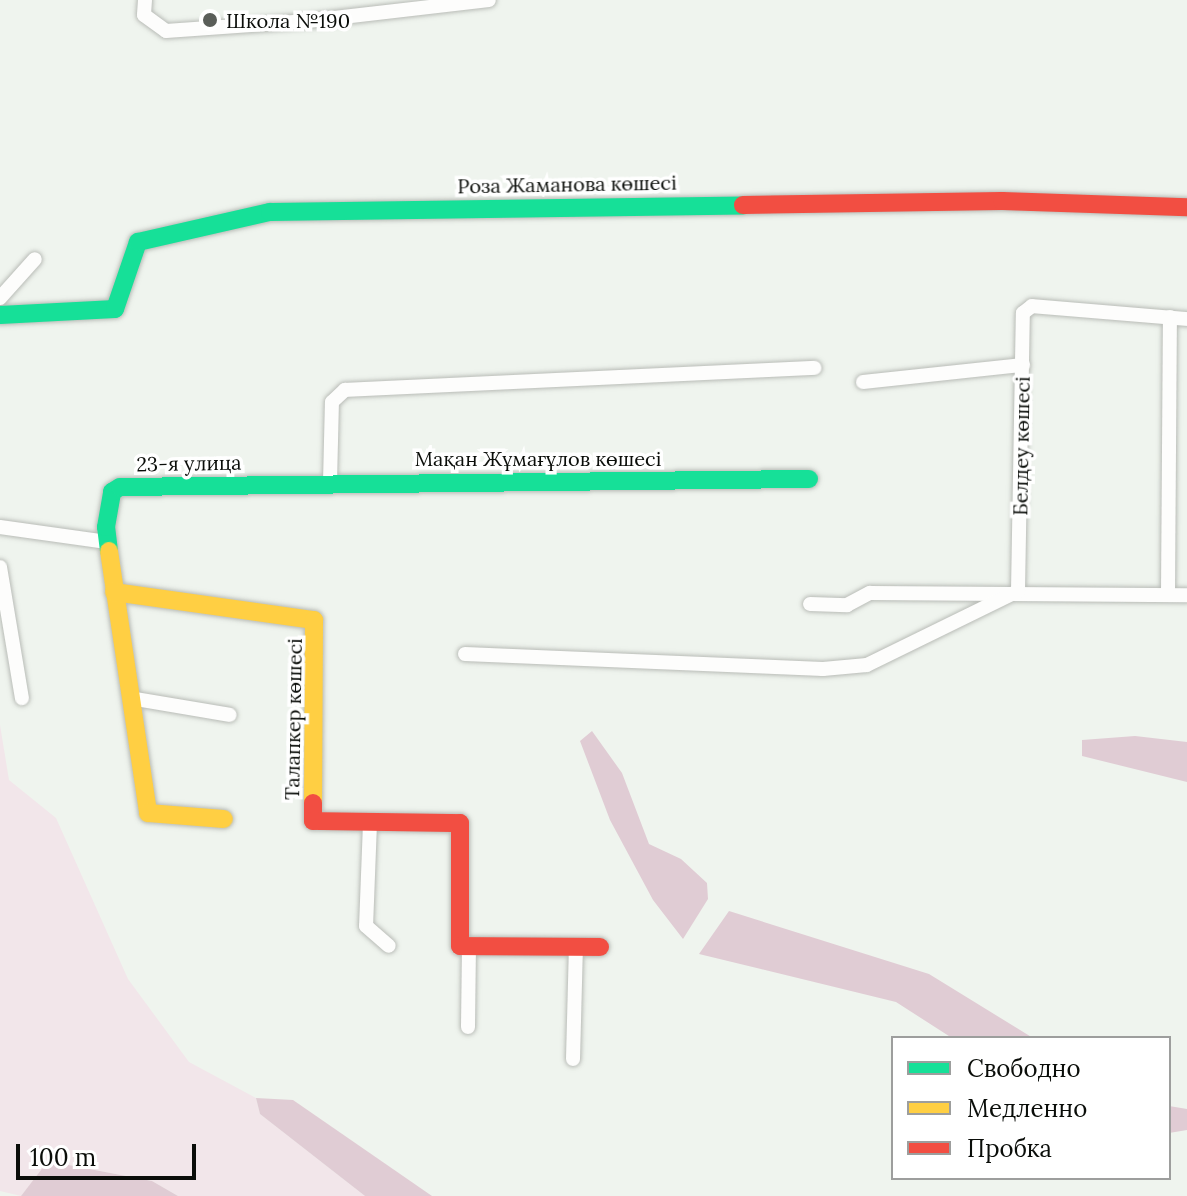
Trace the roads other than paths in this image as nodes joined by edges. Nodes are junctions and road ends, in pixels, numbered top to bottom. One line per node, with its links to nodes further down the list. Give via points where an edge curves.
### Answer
1 (145, 0): 2 (street, via 144,15 166,31)
2 (489, 0)
3 (1187, 207): 6 (street, Роза Жаманова көшесі, via 1002,201 270,212 138,242 115,309)
4 (35, 259): 5 (street)
5 (0, 298)
6 (0, 315)
7 (1170, 317): 8 (street); 9 (street, Белдеу көшесі, via 1032,306 1023,313); 20 (street)
8 (1187, 319)
9 (1023, 365): 11 (street); 18 (street, Белдеу көшесі)
10 (814, 368): 13 (street, via 345,390 332,402)
11 (863, 382)
12 (809, 479): 13 (street, Мақан Жұмағұлов көшесі)
13 (330, 482): 14 (street, Мақан Жұмағұлов көшесі)
14 (268, 483): 16 (street, 23-я улица, via 120,487 112,492)
15 (0, 527): 16 (street)
16 (107, 542): 19 (street)
17 (0, 567): 24 (street)
18 (1018, 591): 20 (street); 22 (street, via 870,593 847,605); 23 (street, via 867,665 823,669)
19 (114, 592): 25 (street); 28 (street, Талапкер көшесі, via 314,620 313,821)
20 (1168, 593): 21 (street)
21 (1187, 595)
22 (810, 604)
23 (465, 654)
24 (22, 698)
25 (130, 698): 26 (street); 27 (street, via 148,813)
26 (230, 715)
27 (224, 819)
28 (370, 823): 29 (street, via 366,926); 30 (street, Талапкер көшесі, via 460,823 458,938 460,946)
29 (389, 946)
30 (469, 946): 31 (street); 33 (street, Талапкер көшесі)
31 (576, 947): 32 (street); 34 (street)
32 (600, 947)
33 (468, 1027)
34 (573, 1059)

